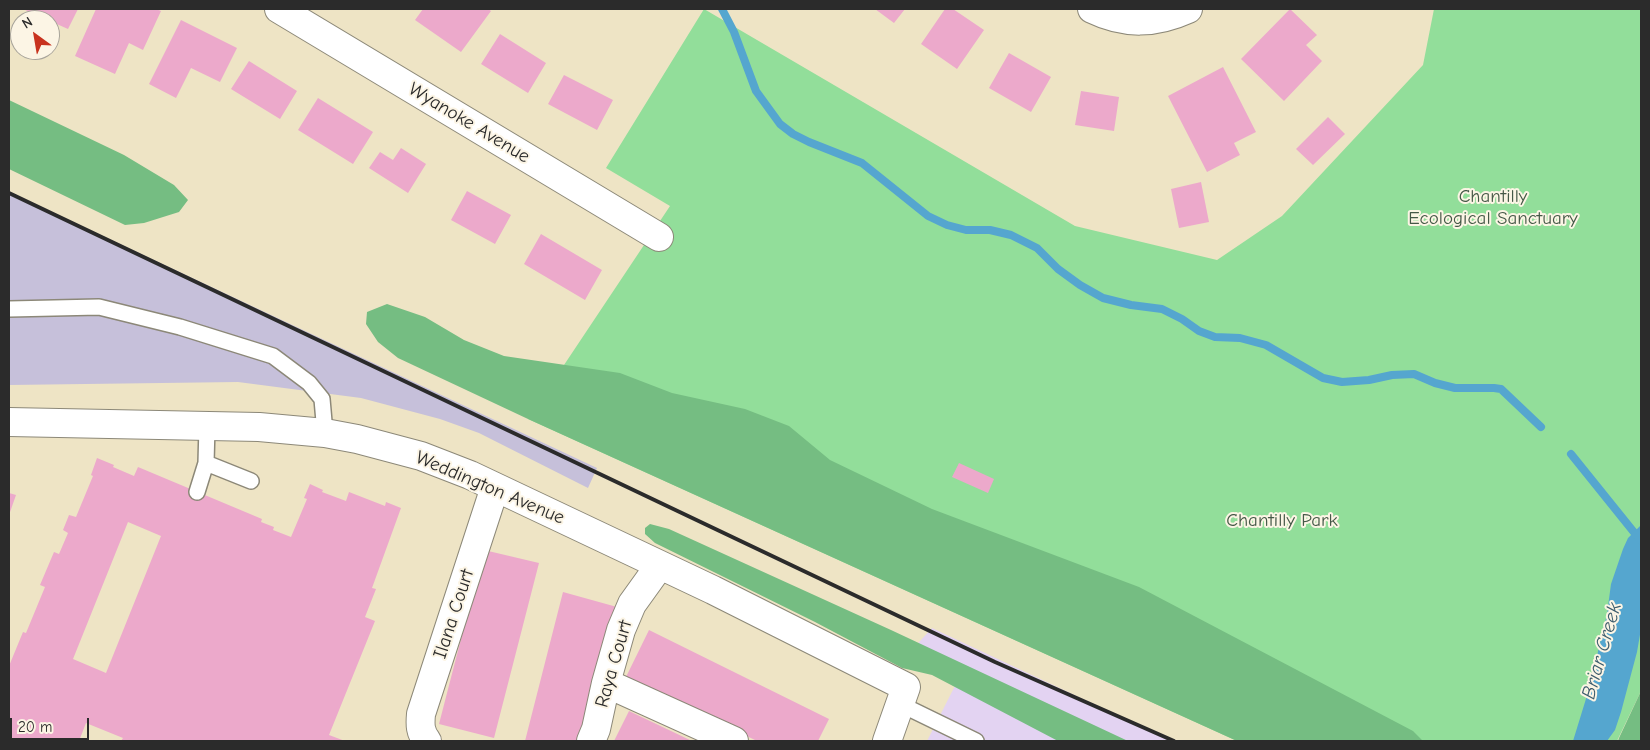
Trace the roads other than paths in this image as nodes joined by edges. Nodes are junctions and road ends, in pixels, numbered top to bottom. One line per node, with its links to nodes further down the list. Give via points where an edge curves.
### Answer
1 (279, 9): 4 (street, Wyanoke Avenue)
2 (1092, 9): 3 (street, via 1106,16 1134,21 1162,19)
3 (1188, 9)
4 (660, 237)
5 (9, 309): 8 (lane, via 99,307 180,327 273,356 310,384 322,400)
6 (9, 422): 7 (street, Weddington Avenue)
7 (207, 426): 8 (street, Weddington Avenue); 9 (lane)
8 (324, 433): 11 (street, Weddington Avenue, via 422,456)
9 (206, 463): 10 (lane); 12 (lane)
10 (251, 481)
11 (495, 487): 13 (street, Weddington Avenue); 16 (street, Ilana Court, via 421,714 422,735)
12 (197, 492)
13 (660, 565): 14 (street, Raya Court, via 632,604); 15 (street, Weddington Avenue, via 713,590)
14 (606, 683): 17 (street, Raya Court); 18 (street)
15 (903, 696): 19 (street); 20 (lane)
16 (427, 741)
17 (591, 741)
18 (734, 741)
19 (887, 741)
20 (976, 741)

